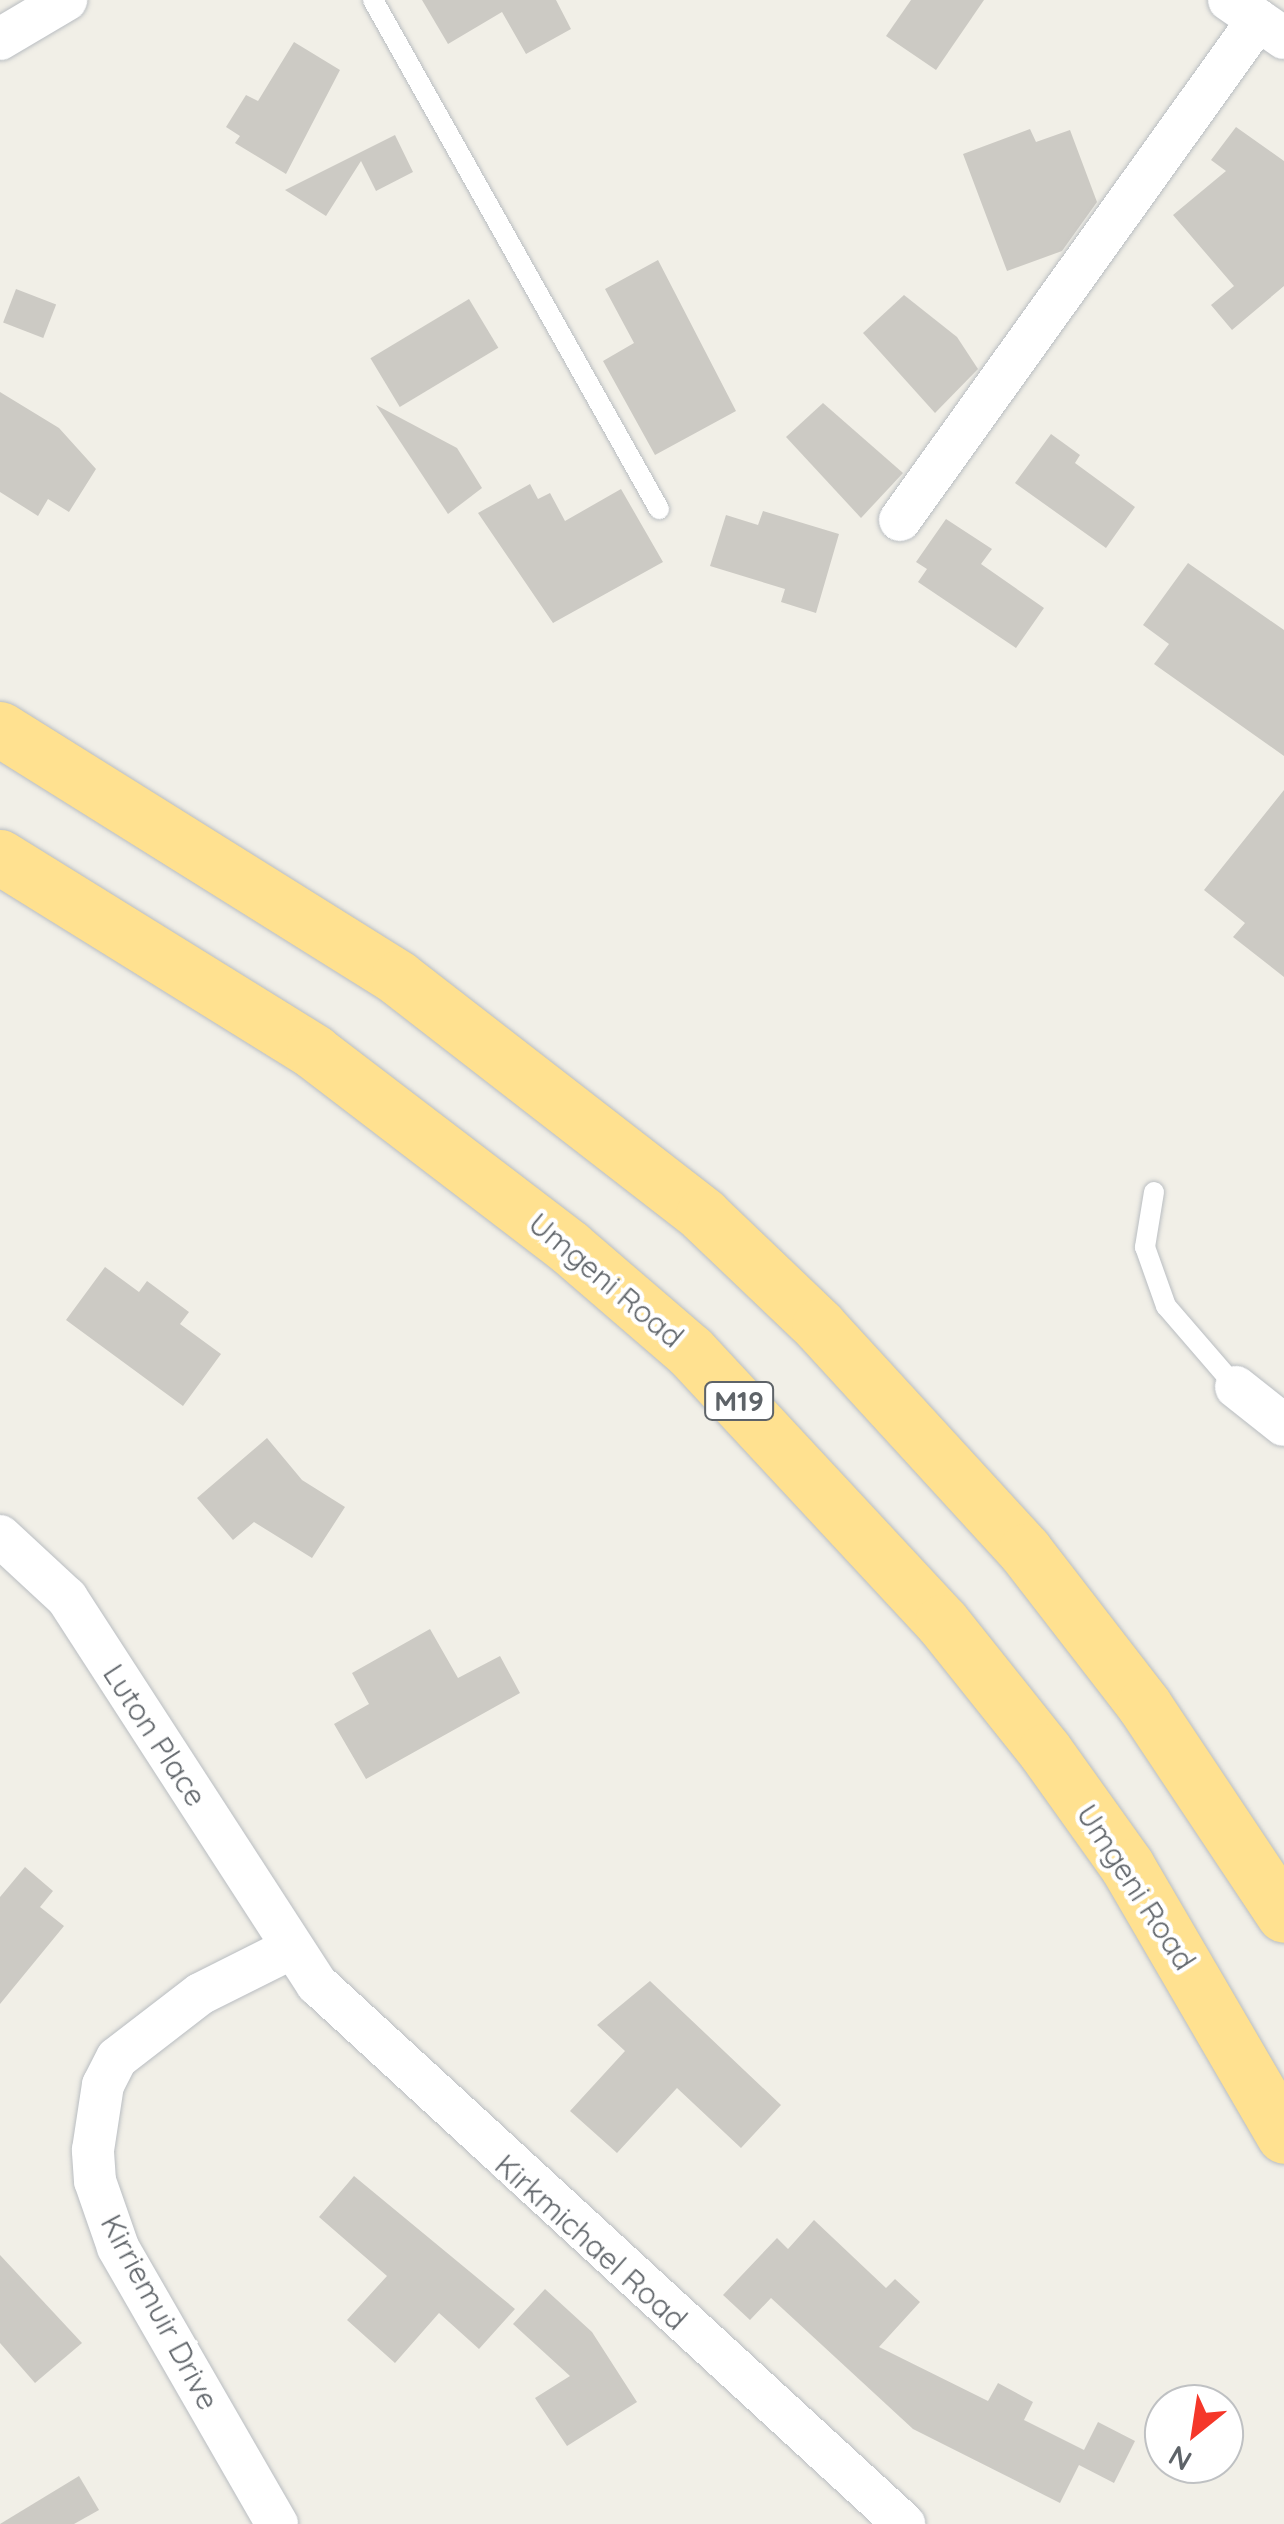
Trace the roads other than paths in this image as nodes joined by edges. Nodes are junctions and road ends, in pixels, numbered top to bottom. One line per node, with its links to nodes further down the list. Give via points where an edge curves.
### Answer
1 (66, 0): 4 (street)
2 (373, 0): 5 (lane)
3 (1257, 19): 6 (street)
4 (0, 39)
5 (659, 509)
6 (900, 520)
7 (0, 729): 13 (highway, via 398,978 703,1215 819,1326 1025,1552 1144,1705)
8 (0, 857): 15 (highway, Umgeni Road / M19, via 314,1052 569,1247 690,1351 942,1622 1045,1751 1128,1866)
9 (1154, 1192): 10 (lane, via 1145,1247 1166,1306)
10 (1236, 1387): 11 (street)
11 (1284, 1425)
12 (0, 1536): 14 (street, Luton Place, via 67,1598)
13 (1284, 1915)
14 (292, 1948): 16 (street, Kirriemuir Drive, via 200,1994 117,2058 103,2085 93,2150 95,2182 118,2247); 17 (street, Kirkmichael Road, via 364,2034)
15 (1284, 2136)
16 (277, 2524)
17 (904, 2524)

